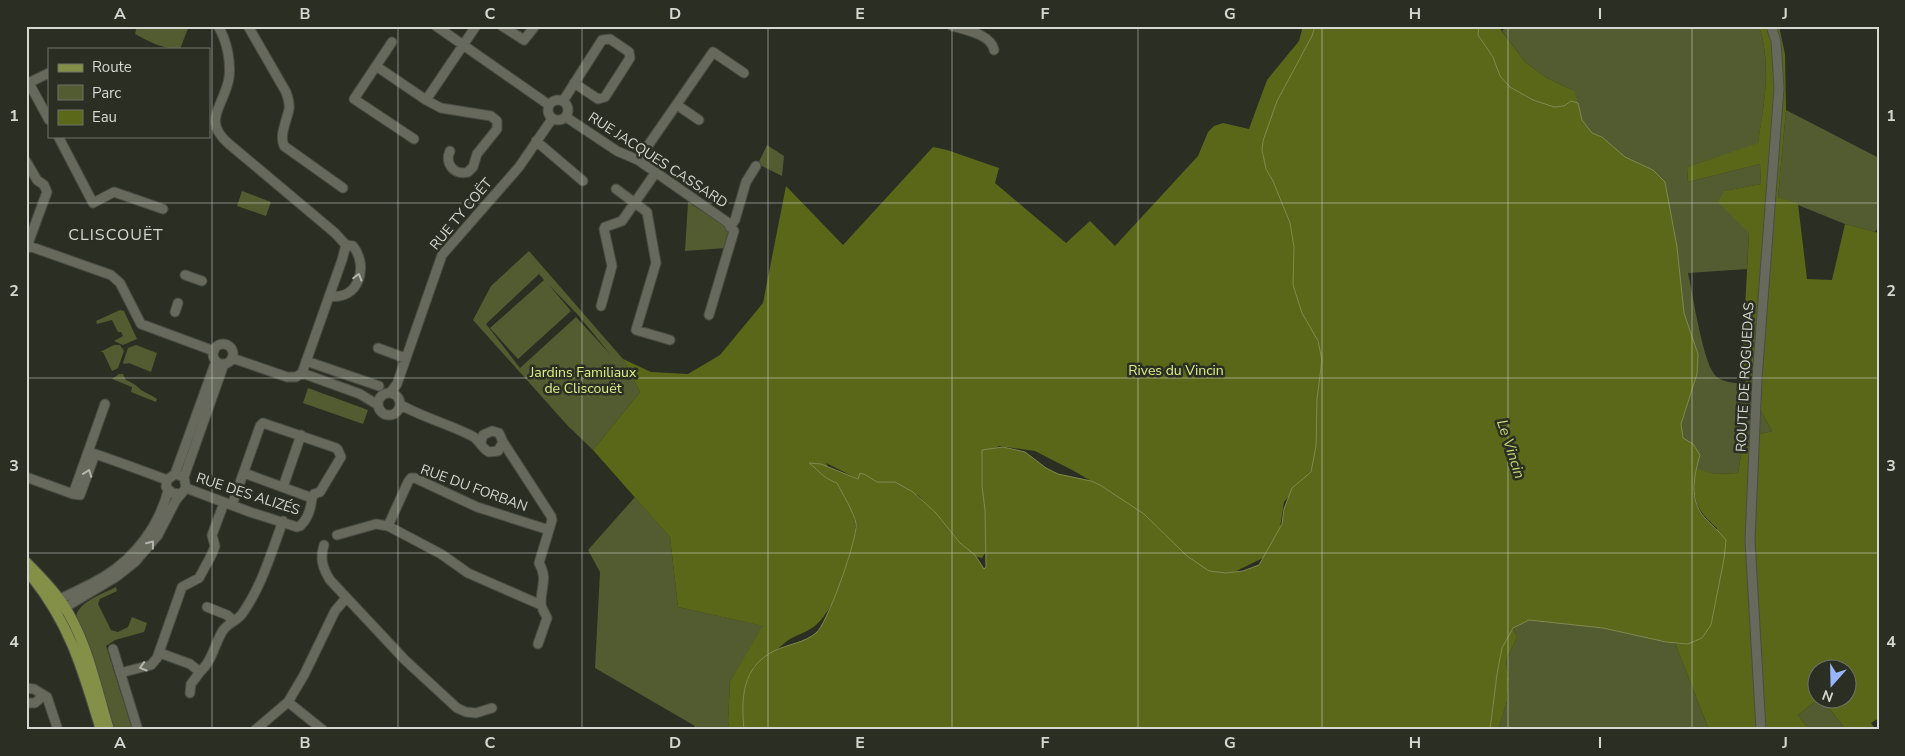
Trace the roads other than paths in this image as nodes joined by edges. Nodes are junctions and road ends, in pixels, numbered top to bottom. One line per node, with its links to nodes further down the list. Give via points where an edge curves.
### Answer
1 (218, 26): 21 (street, via 227,49 229,72)
2 (248, 26): 35 (street, via 289,101 282,139 284,146)
3 (436, 26): 10 (street)
4 (476, 26): 10 (street)
5 (502, 26): 6 (street, via 524,40)
6 (535, 26)
7 (952, 26): 11 (street, via 982,36)
8 (1771, 26): 107 (street, ROUTE DE ROGUEDAS, via 1776,40 1779,88 1757,379 1750,540)
9 (392, 42): 12 (street)
10 (464, 46): 17 (street); 19 (street)
11 (994, 50)
12 (376, 66): 17 (street); 27 (street, via 354,100)
13 (744, 73): 20 (street, via 713,52)
14 (48, 74): 16 (street)
15 (574, 83): 15 (street, via 602,40 610,39 629,52 630,58 604,98 598,99); 18 (street)
16 (28, 84): 23 (street)
17 (426, 100): 29 (street, via 441,108 491,116 497,121 496,129 468,172 458,172 450,167 447,160)
18 (563, 101): 19 (street, via 554,100); 22 (street, via 568,108)
19 (549, 105): 24 (street)
20 (677, 105): 25 (street); 30 (street)
21 (212, 115): 40 (street, via 223,139 326,224)
22 (566, 116): 24 (street, via 560,120); 30 (street, RUE JACQUES CASSARD, via 617,151)
23 (48, 118)
24 (552, 119): 28 (street, RUE TY COËT)
25 (699, 120)
26 (59, 138): 38 (street, via 93,202 114,192)
27 (414, 138)
28 (536, 141): 34 (street); 51 (street, RUE TY COËT, via 519,167 442,255)
29 (450, 151)
30 (638, 160): 33 (street, RUE JACQUES CASSARD)
31 (26, 161): 41 (street, via 47,192)
32 (756, 166): 39 (street, via 746,182 735,220)
33 (656, 172): 37 (street); 39 (street, RUE JACQUES CASSARD)
34 (583, 181)
35 (343, 188)
36 (616, 189): 37 (street)
37 (635, 202): 45 (street, via 622,220 604,228 612,266); 47 (street, via 647,212 656,263 636,330)
38 (163, 209)
39 (730, 226): 46 (street, RUE JACQUES CASSARD, via 733,233)
40 (346, 245): 44 (street); 44 (street, one-way to 40, via 348,294 360,274 358,254 353,246)
41 (27, 246): 49 (street, via 110,275 120,283 141,324)
42 (185, 274): 43 (street)
43 (202, 281)
44 (329, 296): 52 (street)
45 (601, 306)
46 (709, 315)
47 (670, 340)
48 (378, 348): 51 (street)
49 (214, 351): 50 (street, via 220,344 227,345 233,352); 53 (street, via 213,356)
50 (232, 358): 53 (street, via 229,362); 54 (street, via 286,377)
51 (405, 358): 56 (street, RUE TY COËT, via 397,384)
52 (306, 361): 54 (street); 55 (street)
53 (220, 362): 69 (street)
54 (302, 373): 56 (street, via 360,394)
55 (379, 386)
56 (383, 398): 58 (street, via 399,398); 58 (street, via 380,411 392,416)
57 (105, 404): 65 (street)
58 (399, 409): 59 (street)
59 (464, 432): 60 (street); 62 (street)
60 (486, 433): 62 (street); 63 (street, via 492,430 499,433)
61 (301, 435): 67 (street, via 263,423); 70 (street); 73 (street, via 336,448 341,456 325,485)
62 (481, 442): 64 (street, via 488,452)
63 (503, 442): 64 (street); 66 (street)
64 (498, 451): 66 (street)
65 (92, 453): 68 (street, via 80,495); 69 (street)
66 (514, 459): 77 (street, via 551,516)
67 (244, 473): 70 (street); 74 (street)
68 (26, 477)
69 (175, 477): 71 (street, via 166,484); 72 (street, via 186,480)
70 (283, 487): 73 (street)
71 (168, 491): 72 (street, via 176,494); 81 (street, via 152,529)
72 (183, 491): 74 (street, RUE DES ALIZÉS); 84 (street, one-way to 72, via 136,561 158,535)
73 (312, 498): 75 (street, RUE DES ALIZÉS, via 303,525 297,527)
74 (228, 504): 75 (street, RUE DES ALIZÉS); 92 (street, via 212,535 215,546 199,578 182,587)
75 (282, 521): 89 (street, via 262,578)
76 (388, 526): 77 (street, RUE DU FORBAN, via 408,482 414,478 477,507); 78 (street, via 376,524); 86 (street, via 441,554 468,573)
77 (549, 530): 86 (street, via 540,563 545,580)
78 (337, 535)
79 (324, 545): 85 (street, via 321,559 325,573)
80 (26, 562): 87 (main road)
81 (118, 566): 83 (street); 84 (street)
82 (26, 571): 87 (main road)
83 (106, 575): 84 (street); 87 (street)
84 (116, 577): 87 (street, via 80,598)
85 (346, 598): 98 (street, via 335,611); 100 (street, via 456,708 476,713)
86 (540, 605): 90 (street, via 547,618)
87 (58, 606): 102 (main road); 103 (main road, via 84,649)
88 (207, 607): 89 (street)
89 (234, 621): 93 (street, via 223,629 211,658)
90 (538, 644)
91 (113, 649): 94 (street)
92 (160, 653): 93 (street, via 190,664); 94 (street, one-way to 94, via 155,662)
93 (200, 672): 96 (street, via 191,684)
94 (120, 673): 104 (street)
95 (26, 688): 97 (street)
96 (190, 693)
97 (44, 695): 99 (street, via 35,703); 101 (street, via 49,700)
98 (288, 702): 105 (street); 106 (street)
99 (26, 703)
100 (492, 708)
101 (55, 730)
102 (101, 730)
103 (109, 730)
104 (138, 730)
105 (255, 730)
106 (323, 730)
107 (1761, 730)

